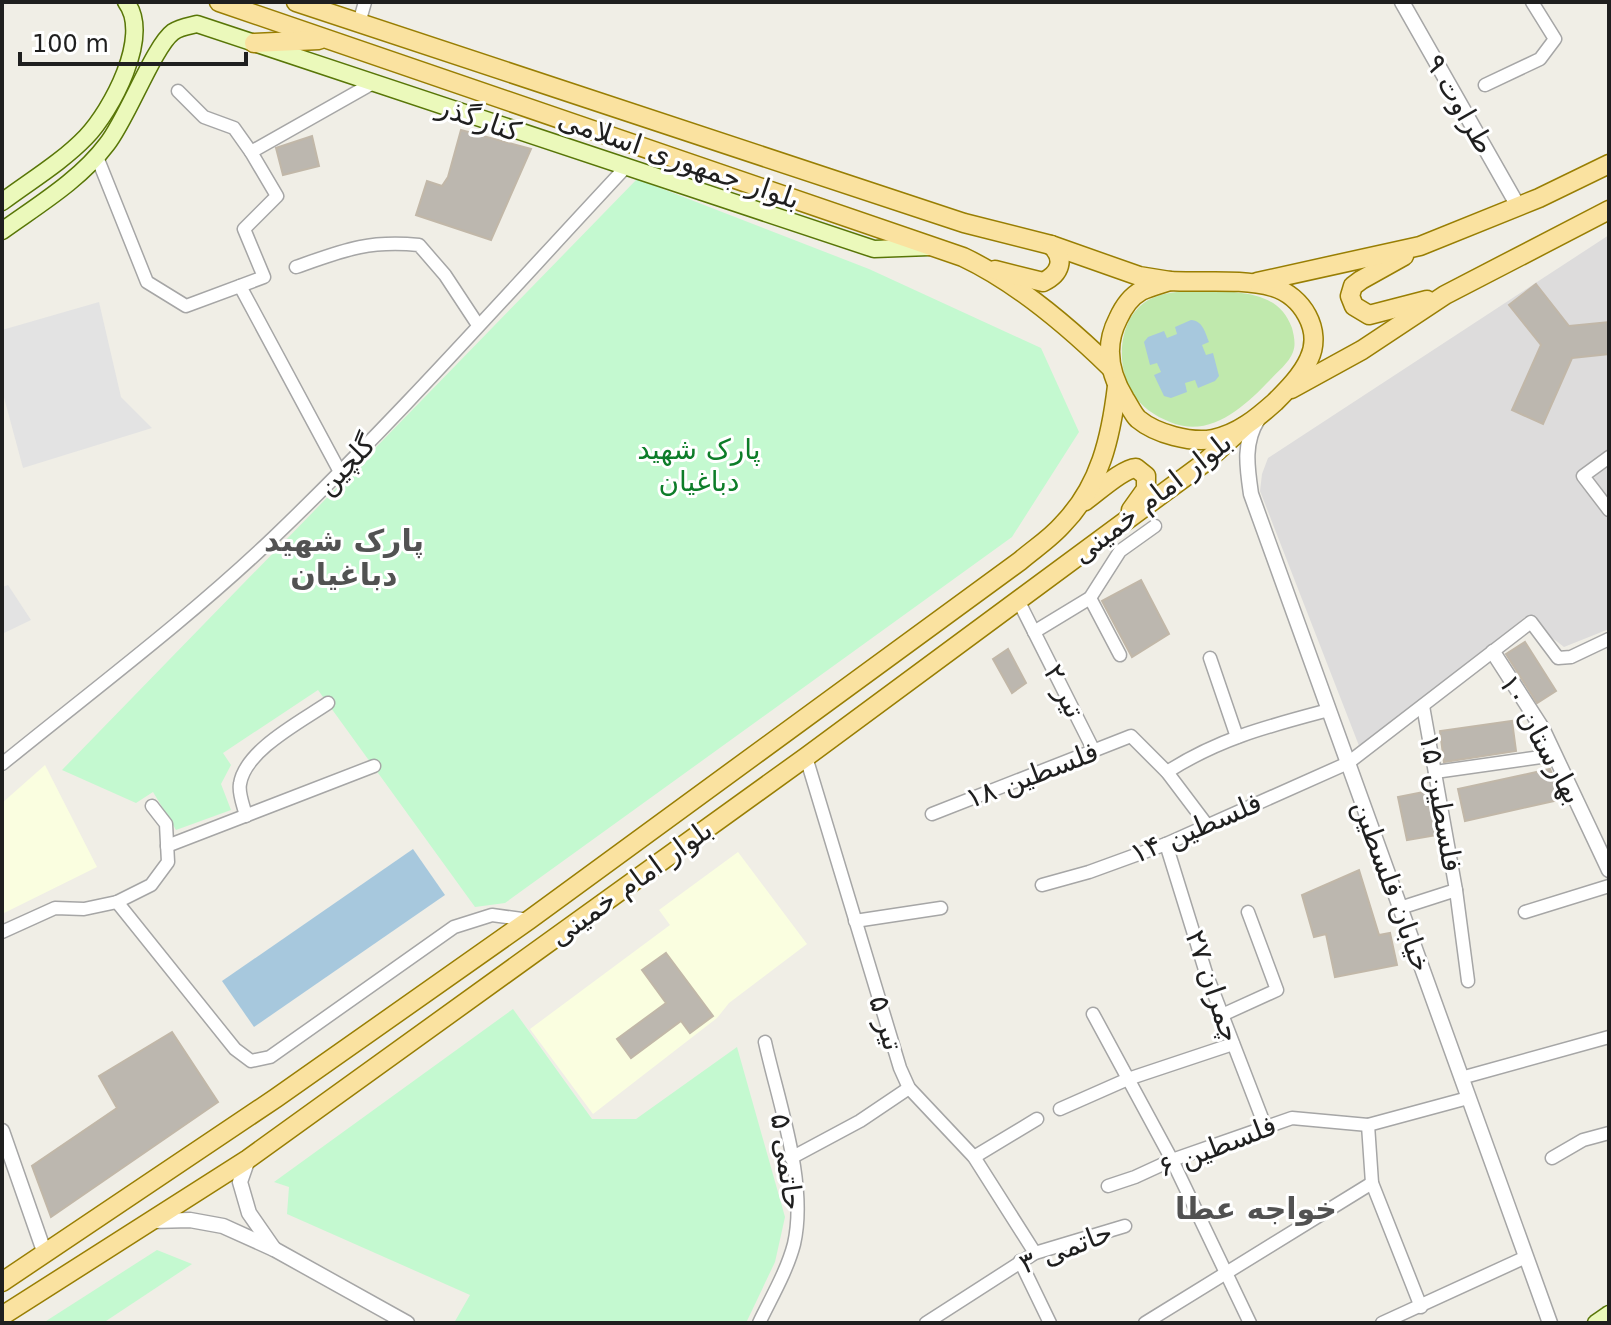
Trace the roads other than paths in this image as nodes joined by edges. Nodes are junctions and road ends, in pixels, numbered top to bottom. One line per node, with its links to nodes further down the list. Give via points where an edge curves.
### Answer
1 (126, 2): 17 (main road, via 135,43 109,105 85,138)
2 (219, 2): 8 (main road, بلوار جمهوری اسلامی)
3 (296, 2): 7 (main road, بلوار جمهوری اسلامی)
4 (365, 2): 7 (street)
5 (1402, 2): 18 (street, طراوت ۹)
6 (1532, 2): 11 (street, via 1555,39 1540,59)
7 (359, 23): 21 (main road, بلوار جمهوری اسلامی, via 964,223)
8 (331, 40): 9 (main road); 22 (main road, بلوار جمهوری اسلامی)
9 (254, 43): 10 (main road, کنارگذر); 14 (main road, کنارگذر, via 197,24 173,32)
10 (373, 83): 13 (street); 16 (main road, کنارگذر)
11 (1485, 85)
12 (178, 91): 13 (street, via 204,117 234,128)
13 (251, 152): 28 (street, via 277,196 244,229 264,277)
14 (97, 157): 20 (main road, کنارگذر); 28 (street, via 147,282 186,306)
15 (1609, 164): 18 (main road)
16 (625, 168): 22 (main road, کنارگذر, via 874,249); 30 (street, گلچین)
17 (2, 202)
18 (1518, 206): 23 (main road)
19 (1609, 210): 29 (main road)
20 (2, 231)
21 (1051, 245): 25 (main road, via 1060,267 1043,282); 26 (main road, بلوار جمهوری اسلامی, via 1139,276)
22 (935, 246): 25 (main road, بلوار جمهوری اسلامی)
23 (1420, 246): 27 (main road); 29 (main road, via 1353,286 1354,306 1369,315)
24 (296, 267): 30 (street, via 348,248 386,242 419,245)
25 (985, 267): 31 (main road, بلوار جمهوری اسلامی, via 1080,337)
26 (1170, 281): 27 (main road); 31 (main road, via 1140,291 1125,306 1110,342)
27 (1244, 284): 32 (main road, via 1284,292 1307,315 1311,356)
28 (240, 286): 36 (street)
29 (1445, 295): 32 (main road, via 1362,350)
30 (478, 325): 36 (street, گلچین)
31 (1114, 377): 34 (main road, via 1136,417 1180,437 1212,439); 37 (main road, بلوار امام خمینی, via 1106,450)
32 (1285, 392): 33 (main road)
33 (1264, 410): 34 (main road); 50 (street, خیابان فلسطین, via 1246,446 1251,494)
34 (1245, 426): 39 (main road, بلوار امام خمینی)
35 (1609, 457): 38 (street, via 1583,476)
36 (340, 472): 56 (street, گلچین, via 199,605)
37 (1080, 504): 39 (main road, via 1122,472 1136,468 1147,484); 75 (main road, بلوار امام خمینی, via 1020,561)
38 (1609, 510)
39 (1126, 520): 42 (main road, بلوار امام خمینی)
40 (1155, 526): 41 (street, via 1120,551)
41 (1090, 598): 43 (street); 46 (street)
42 (1018, 600): 43 (street, تیر ۲); 54 (main road, بلوار امام خمینی)
43 (1034, 632): 52 (street, تیر ۲)
44 (1609, 639): 45 (street, فلسطین ۱۴, via 1558,658 1531,622)
45 (1493, 652): 49 (street, فلسطین ۱۴); 53 (street, بهارستان ۱۰)
46 (1120, 655)
47 (1210, 658): 51 (street)
48 (328, 703): 62 (street, via 251,759 240,785)
49 (1423, 706): 55 (street, فلسطین ۱۴); 59 (street, فلسطین ۱۵)
50 (1329, 710): 51 (street); 55 (street, خیابان فلسطین)
51 (1237, 737): 58 (street)
52 (1094, 751): 58 (street, فلسطین ۱۸, via 1131,736); 61 (street, فلسطین ۱۸)
53 (1555, 755): 59 (street); 66 (street, بهارستان ۱۰)
54 (806, 757): 76 (street, تیر ۵); 97 (main road, بلوار امام خمینی)
55 (1348, 763): 63 (street, فلسطین ۱۴); 72 (street, خیابان فلسطین)
56 (2, 764)
57 (374, 766): 62 (street)
58 (1167, 772): 63 (street)
59 (1435, 772): 69 (street, فلسطین ۱۵)
60 (152, 806): 65 (street, via 166,824)
61 (932, 814)
62 (246, 816): 65 (street)
63 (1207, 825): 64 (street, فلسطین ۱۴)
64 (1166, 844): 67 (street, فلسطین ۱۴); 80 (street, چمران ۲۷)
65 (167, 846): 70 (street, via 168,862 151,885)
66 (1609, 870)
67 (1042, 885)
68 (1609, 886): 74 (street)
69 (1456, 890): 72 (street, فلسطین ۱۵); 78 (street)
70 (117, 902): 75 (street, via 235,1049 251,1061 270,1057 454,927 492,915); 77 (street, via 55,908)
71 (941, 908): 76 (street)
72 (1400, 908): 84 (street, خیابان فلسطین)
73 (1248, 912): 80 (street, via 1277,990)
74 (1525, 912)
75 (529, 920): 105 (main road, بلوار امام خمینی)
76 (855, 921): 86 (street, تیر ۵)
77 (2, 932)
78 (1468, 981)
79 (1093, 1014): 85 (street)
80 (1222, 1015): 83 (street, چمران ۲۷)
81 (1609, 1037): 84 (street)
82 (765, 1042): 95 (street, حاتمی ۵)
83 (1233, 1044): 85 (street); 91 (street, چمران ۲۷)
84 (1461, 1078): 87 (street, خیابان فلسطین)
85 (1128, 1079): 88 (street); 98 (street)
86 (909, 1088): 94 (street, تیر ۵); 95 (street)
87 (1468, 1098): 90 (street, فلسطین ۶); 106 (street, خیابان فلسطین)
88 (1060, 1109)
89 (1037, 1119): 94 (street)
90 (1368, 1125): 91 (street, فلسطین ۶, via 1292,1118); 99 (street)
91 (1265, 1126): 98 (street, فلسطین ۶)
92 (2, 1131): 105 (street)
93 (1609, 1133): 96 (street, via 1583,1140)
94 (974, 1157): 104 (street, تیر ۵)
95 (791, 1158): 115 (street, حاتمی ۵, via 798,1210 794,1244)
96 (1552, 1158)
97 (248, 1159): 101 (main road, بلوار امام خمینی); 103 (street, via 240,1182 249,1213)
98 (1172, 1160): 100 (street, فلسطین ۶); 108 (street)
99 (1372, 1183): 108 (street); 110 (street)
100 (1108, 1186)
101 (152, 1221): 103 (street, via 223,1226); 112 (main road, بلوار امام خمینی)
102 (1125, 1226): 104 (street, حاتمی ۳)
103 (274, 1249): 114 (street)
104 (1035, 1253): 107 (street, حاتمی ۳)
105 (45, 1254): 109 (main road, بلوار امام خمینی)
106 (1526, 1257): 110 (street); 120 (street, خیابان فلسطین)
107 (1020, 1261): 116 (street, حاتمی ۳); 117 (street)
108 (1225, 1275): 118 (street); 119 (street)
109 (2, 1282)
110 (1421, 1307): 113 (street)
111 (1609, 1314): 121 (main road)
112 (2, 1316)
113 (1390, 1321)
114 (407, 1323)
115 (759, 1323)
116 (926, 1323)
117 (1050, 1323)
118 (1145, 1323)
119 (1250, 1323)
120 (1550, 1323)
121 (1596, 1323)

